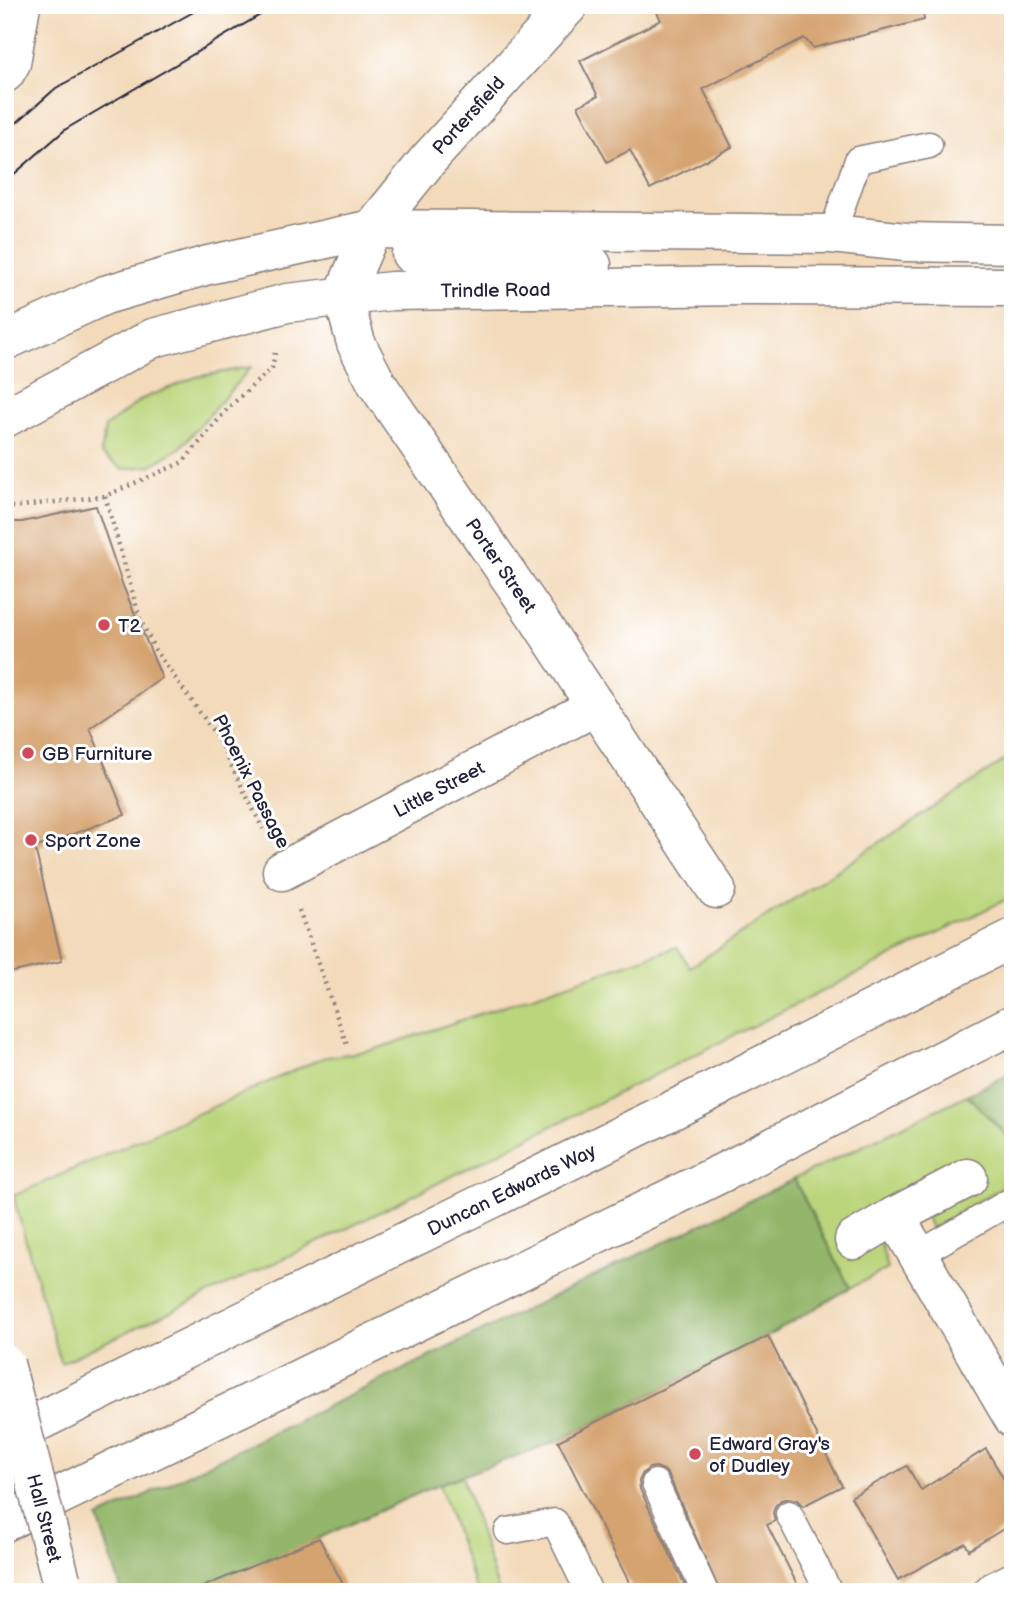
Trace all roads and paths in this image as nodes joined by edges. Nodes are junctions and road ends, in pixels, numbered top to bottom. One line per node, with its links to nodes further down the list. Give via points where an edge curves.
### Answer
1 (21, 5): 3 (main road, via 12,63)
2 (569, 5): 5 (main road, Portersfield, via 428,160)
3 (5, 73)
4 (929, 145): 6 (lane, via 858,160)
5 (372, 229): 6 (main road); 8 (main road, via 401,254 609,266); 10 (main road); 12 (main road, via 208,265 105,295)
6 (832, 234): 7 (main road, via 906,242)
7 (1013, 244)
8 (743, 286): 9 (main road, Trindle Road); 10 (main road, Trindle Road, via 392,291)
9 (1013, 288)
10 (343, 296): 11 (main road, Trindle Road); 16 (main road, Porter Street, via 356,343 377,384)
11 (287, 303): 13 (main road, Trindle Road, via 153,338); 14 (path, via 272,368 229,407 183,462)
12 (5, 341)
13 (5, 418)
14 (105, 496): 15 (path); 17 (path, Phoenix Passage, via 140,620 155,650 216,735)
15 (5, 508)
16 (596, 706): 17 (main road, Little Street); 18 (main road, Porter Street)
17 (282, 871): 21 (path, Phoenix Passage)
18 (716, 888)
19 (1013, 938): 29 (main road, Duncan Edwards Way)
20 (1013, 1024): 32 (main road, via 734,1167)
21 (348, 1048)
22 (968, 1178): 24 (main road)
23 (1013, 1200): 26 (lane)
24 (895, 1216): 25 (main road); 26 (main road)
25 (854, 1240)
26 (919, 1254): 28 (main road)
27 (5, 1364): 35 (main road, Hall Street, bridge)
28 (1013, 1418)
29 (5, 1438)
30 (654, 1483): 37 (lane)
31 (789, 1514): 38 (lane)
32 (5, 1522)
33 (508, 1531): 36 (lane, via 555,1522)
34 (1013, 1582): 39 (main road)
35 (62, 1586)
36 (589, 1592)
37 (705, 1592)
38 (829, 1592)
39 (993, 1592)

